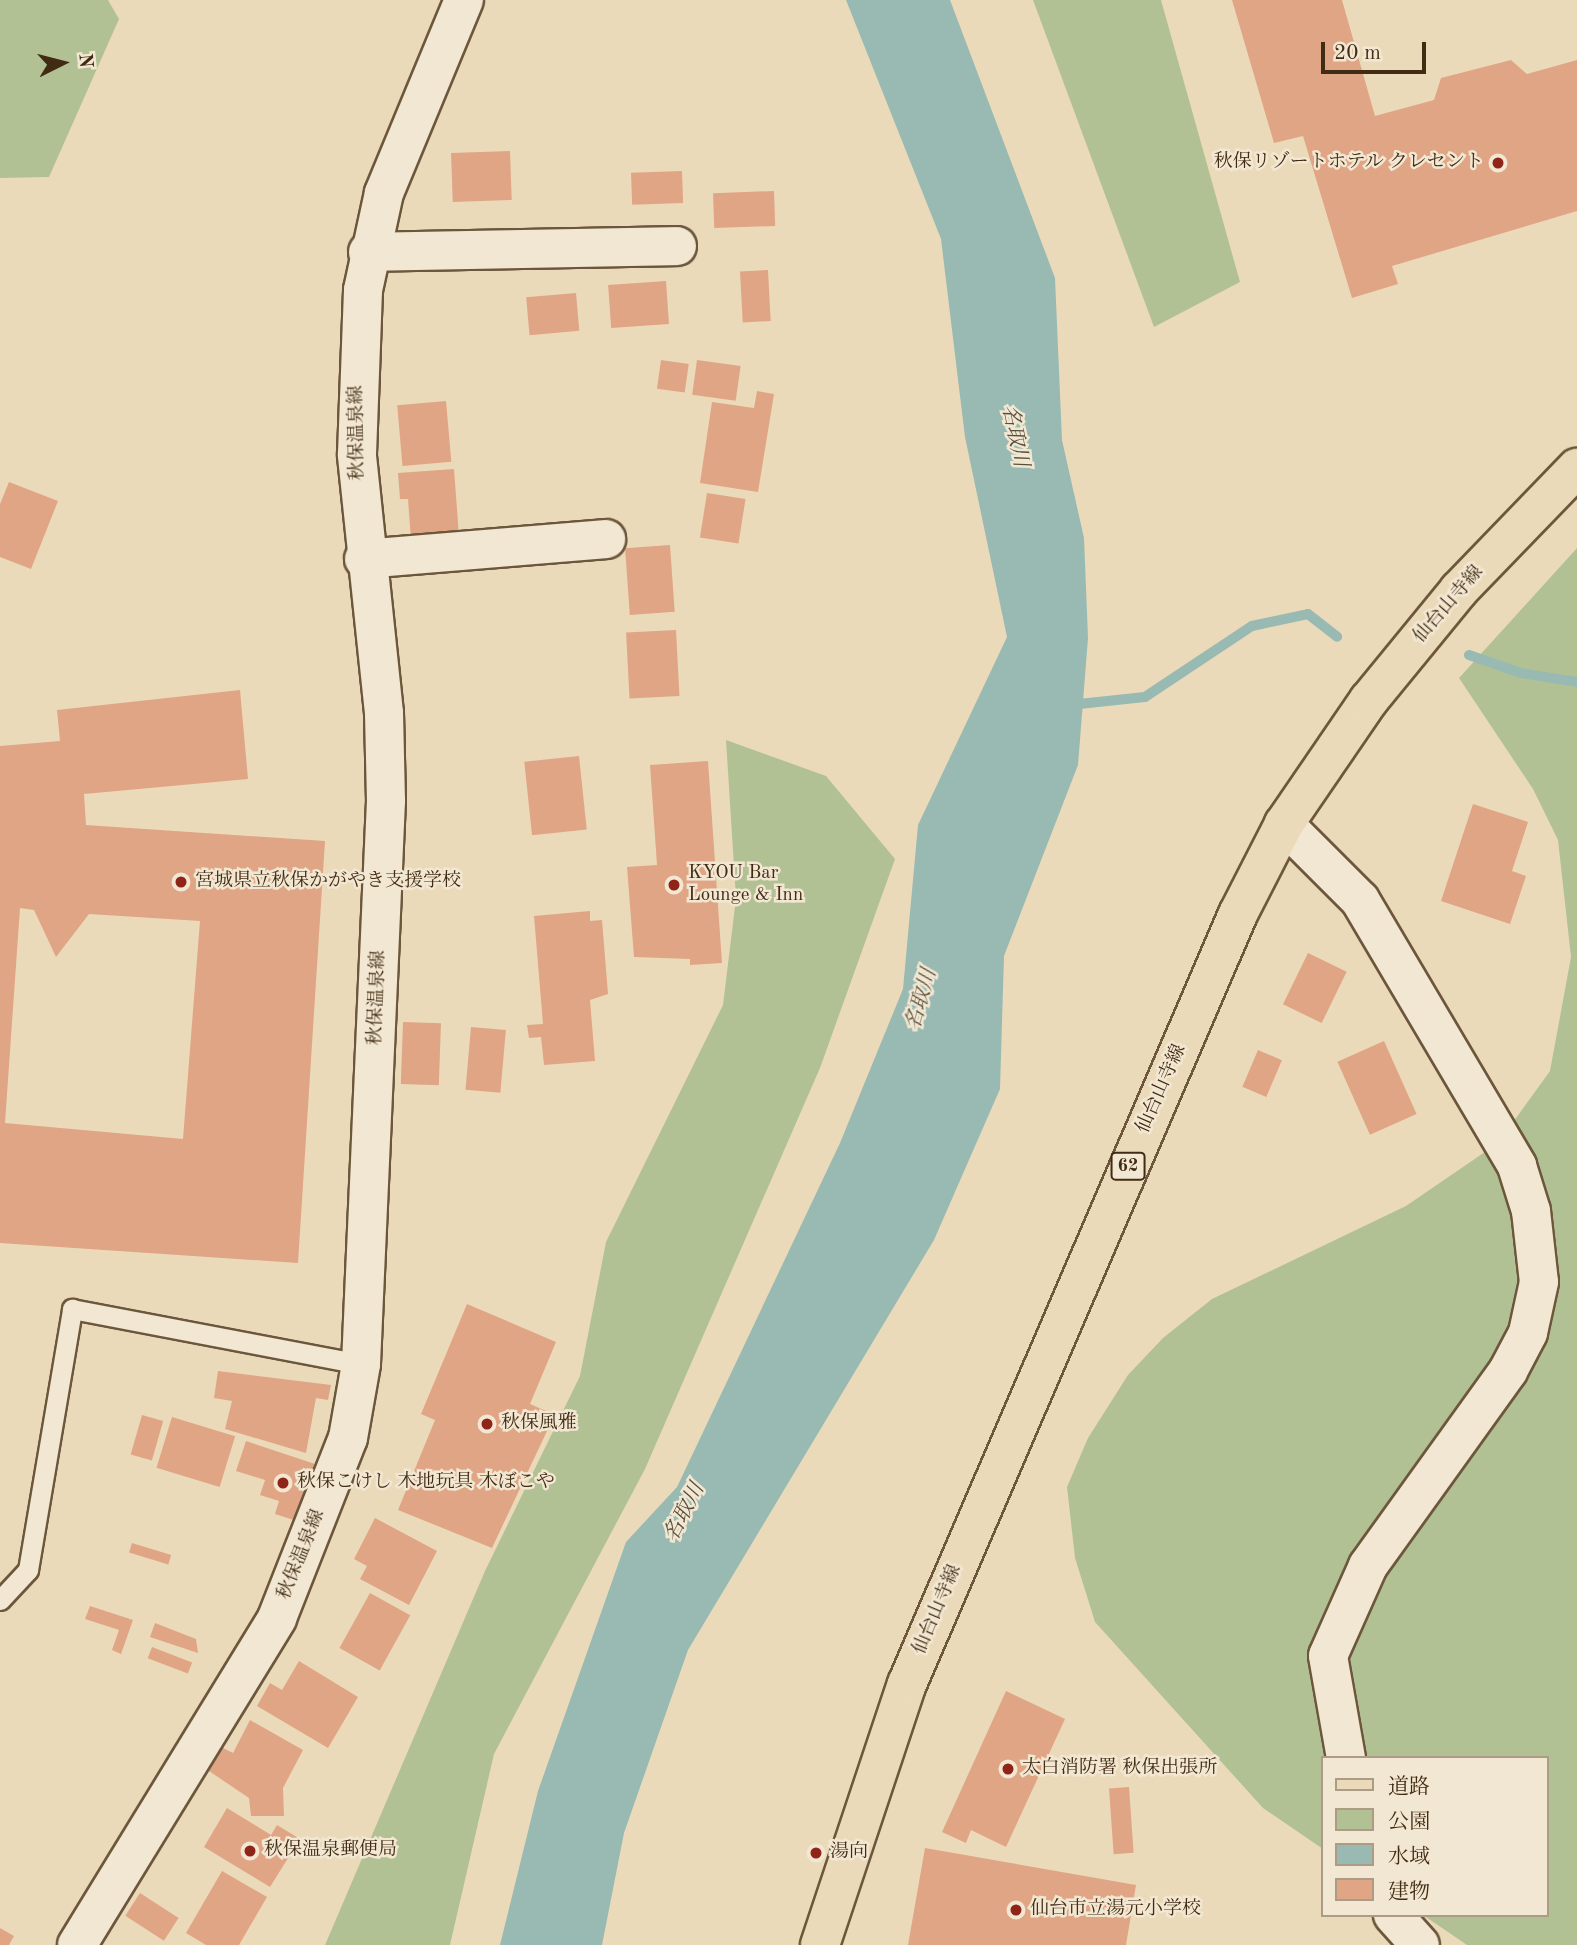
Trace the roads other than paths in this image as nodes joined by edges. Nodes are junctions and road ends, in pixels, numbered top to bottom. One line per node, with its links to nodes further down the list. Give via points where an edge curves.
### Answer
1 (464, 0): 3 (main road, 秋保温泉線, via 384,193)
2 (677, 246): 3 (main road)
3 (368, 252): 6 (main road, 秋保温泉線, via 357,370)
4 (1577, 468): 7 (main road, 仙台山寺線 / 62, via 1459,590 1370,700)
5 (607, 539): 6 (main road)
6 (364, 559): 8 (main road, 秋保温泉線, via 384,713 386,801)
7 (1284, 824): 10 (main road, via 1360,900 1517,1166 1531,1210 1539,1282 1528,1333 1508,1371 1368,1566 1328,1656); 13 (main road, 仙台山寺線 / 62, via 1233,926 907,1684)
8 (361, 1364): 9 (lane, via 72,1309 28,1570); 12 (main road, 秋保温泉線, via 348,1438 277,1618)
9 (0, 1600)
10 (1346, 1756)
11 (1394, 1917): 14 (main road)
12 (77, 1945)
13 (820, 1945)
14 (1420, 1945)

